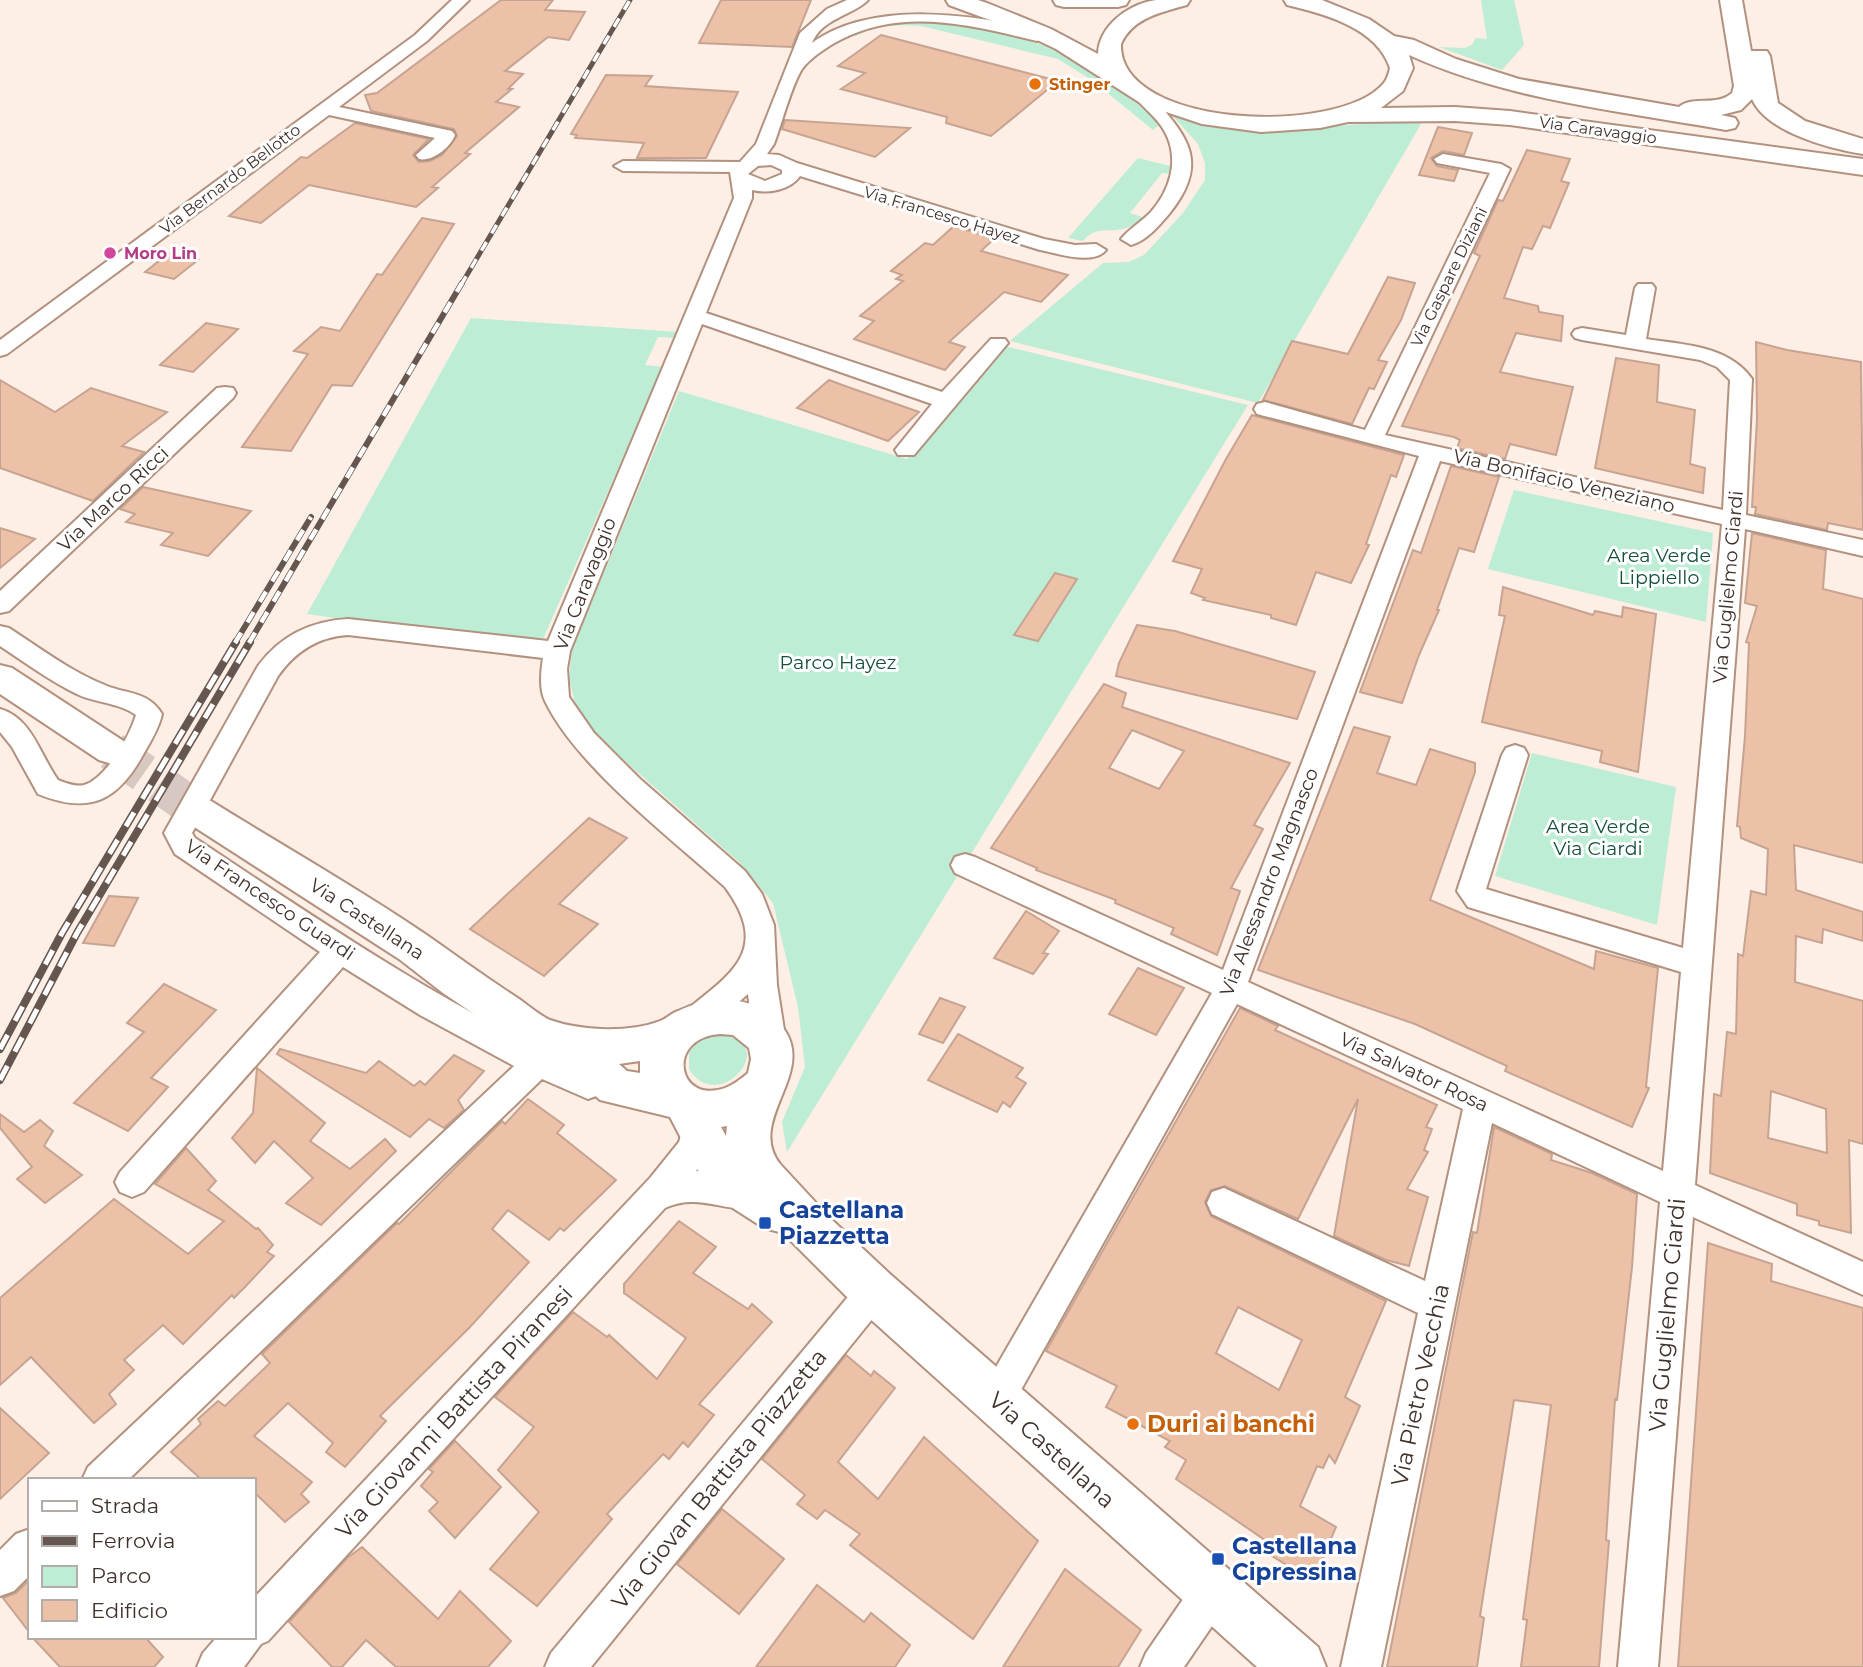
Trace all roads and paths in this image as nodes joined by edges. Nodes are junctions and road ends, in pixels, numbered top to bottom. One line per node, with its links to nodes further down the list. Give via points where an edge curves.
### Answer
1 (461, 0): 18 (street, Via Bernardo Bellotto, via 421,38)
2 (860, 0): 15 (street, Via Caravaggio, via 814,26 803,41)
3 (903, 0): 12 (street, via 906,8)
4 (957, 0): 14 (street, via 1021,23)
5 (1064, 0): 6 (street)
6 (1118, 0)
7 (1180, 0): 16 (street, via 1140,13 1115,32 1108,56)
8 (1295, 0): 13 (street, Via Caravaggio, via 1339,12)
9 (1731, 0): 17 (street, via 1746,86 1737,102 1692,109)
10 (1750, 0): 20 (street, via 1764,98 1770,110 1798,126)
11 (1377, 8): 13 (street)
12 (894, 15): 14 (street, Via Caravaggio, via 966,17); 15 (street, Via Caravaggio, via 829,34)
13 (1385, 38): 17 (street, Via Caravaggio, via 1492,79); 19 (street, via 1400,62 1397,81 1367,107)
14 (1066, 46): 16 (street)
15 (799, 63): 26 (street, Via Caravaggio)
16 (1132, 87): 19 (street, via 1184,112 1225,121 1291,124); 24 (street, Via Francesco Hayez, via 1174,133 1181,154 1180,180 1166,207 1114,244 1075,251 1040,244)
17 (1565, 94): 20 (street, Via Caravaggio)
18 (326, 108): 21 (street, via 446,135); 32 (street, Via Bernardo Bellotto)
19 (1332, 118): 25 (street, Via Caravaggio, via 1405,114 1500,117)
20 (1863, 147)
21 (425, 155)
22 (1443, 159): 36 (street, Via Gaspare Diziani, via 1501,169)
23 (623, 166): 26 (street)
24 (791, 167): 26 (street); 26 (street, via 787,180 764,186)
25 (1863, 167)
26 (753, 169): 28 (street, Via Caravaggio)
27 (1645, 288): 31 (street)
28 (694, 316): 34 (street); 43 (street, Via Caravaggio)
29 (1582, 334): 31 (street, Via Guglielmo Ciardi)
30 (998, 343): 34 (street)
31 (1636, 343): 39 (street, Via Guglielmo Ciardi, via 1705,355 1724,363 1741,379)
32 (0, 350)
33 (225, 393): 41 (street, Via Marco Ricci)
34 (946, 401): 37 (street)
35 (1265, 409): 36 (street, Via Bonifacio Veneziano)
36 (1372, 439): 38 (street, Via Bonifacio Veneziano)
37 (906, 450)
38 (1432, 451): 39 (street, Via Bonifacio Veneziano); 53 (street, Via Alessandro Magnasco)
39 (1734, 520): 40 (street, Via Bonifacio Veneziano); 52 (street, Via Guglielmo Ciardi)
40 (1863, 548)
41 (0, 605)
42 (0, 634): 45 (street, via 81,685 133,702 149,714 114,779 99,790 75,795 48,787 27,745)
43 (557, 651): 50 (street, Via Francesco Guardi, via 348,627 313,633 289,646 273,662 178,833 185,846); 51 (street, Via Caravaggio, via 554,684 562,710 609,765 743,888 757,913)
44 (0, 677): 46 (street)
45 (0, 718)
46 (112, 751)
47 (1515, 755): 52 (street, via 1471,891 1478,899)
48 (198, 811): 55 (street, Via Castellana, via 413,947)
49 (965, 865): 53 (street, Via Salvator Rosa)
50 (341, 949): 55 (street, Via Francesco Guardi, via 423,1001); 59 (street, Via Castellana)
51 (760, 955): 54 (street, via 740,983); 56 (street, Via Caravaggio)
52 (1696, 964): 60 (street, Via Guglielmo Ciardi)
53 (1231, 988): 57 (street, Via Salvator Rosa); 68 (street, Via Alessandro Magnasco)
54 (683, 1029): 55 (street, Via Castellana, via 649,1043); 56 (street, Via Castellana, via 721,1017 746,1021 764,1035); 58 (street, Via Castellana, via 666,1047 661,1066 664,1083)
55 (536, 1048): 58 (street, Via Castellana, via 604,1077 615,1087); 69 (street)
56 (768, 1069): 58 (street, Via Castellana, via 745,1102 727,1109); 64 (street, Via Castellana, via 749,1119 748,1147 759,1172)
57 (1480, 1102): 60 (street, Via Salvator Rosa); 67 (street, Via Pietro Vecchia)
58 (687, 1110): 61 (street, Via Castellana, via 721,1171); 62 (street, Via Giovanni Battista Piranesi, via 698,1135 692,1150)
59 (132, 1182)
60 (1677, 1194): 65 (street, Via Salvator Rosa); 80 (street, Via Guglielmo Ciardi)
61 (752, 1196): 62 (street, via 682,1186); 64 (street, Via Castellana)
62 (654, 1197): 73 (street, Via Giovanni Battista Piranesi)
63 (1224, 1203): 67 (street)
64 (808, 1230): 66 (street, Via Castellana)
65 (1863, 1279)
66 (874, 1291): 68 (street, Via Castellana); 76 (street, Via Giovan Battista Piazzetta)
67 (1436, 1304): 79 (street, Via Pietro Vecchia)
68 (995, 1400): 72 (street, Via Castellana)
69 (104, 1478)
70 (28, 1550): 71 (street)
71 (0, 1577)
72 (1211, 1593): 77 (street); 78 (street, Via Castellana)
73 (256, 1625)
74 (242, 1639): 75 (street)
75 (217, 1667)
76 (565, 1667)
77 (1160, 1667)
78 (1298, 1667)
79 (1361, 1667)
80 (1638, 1667)

